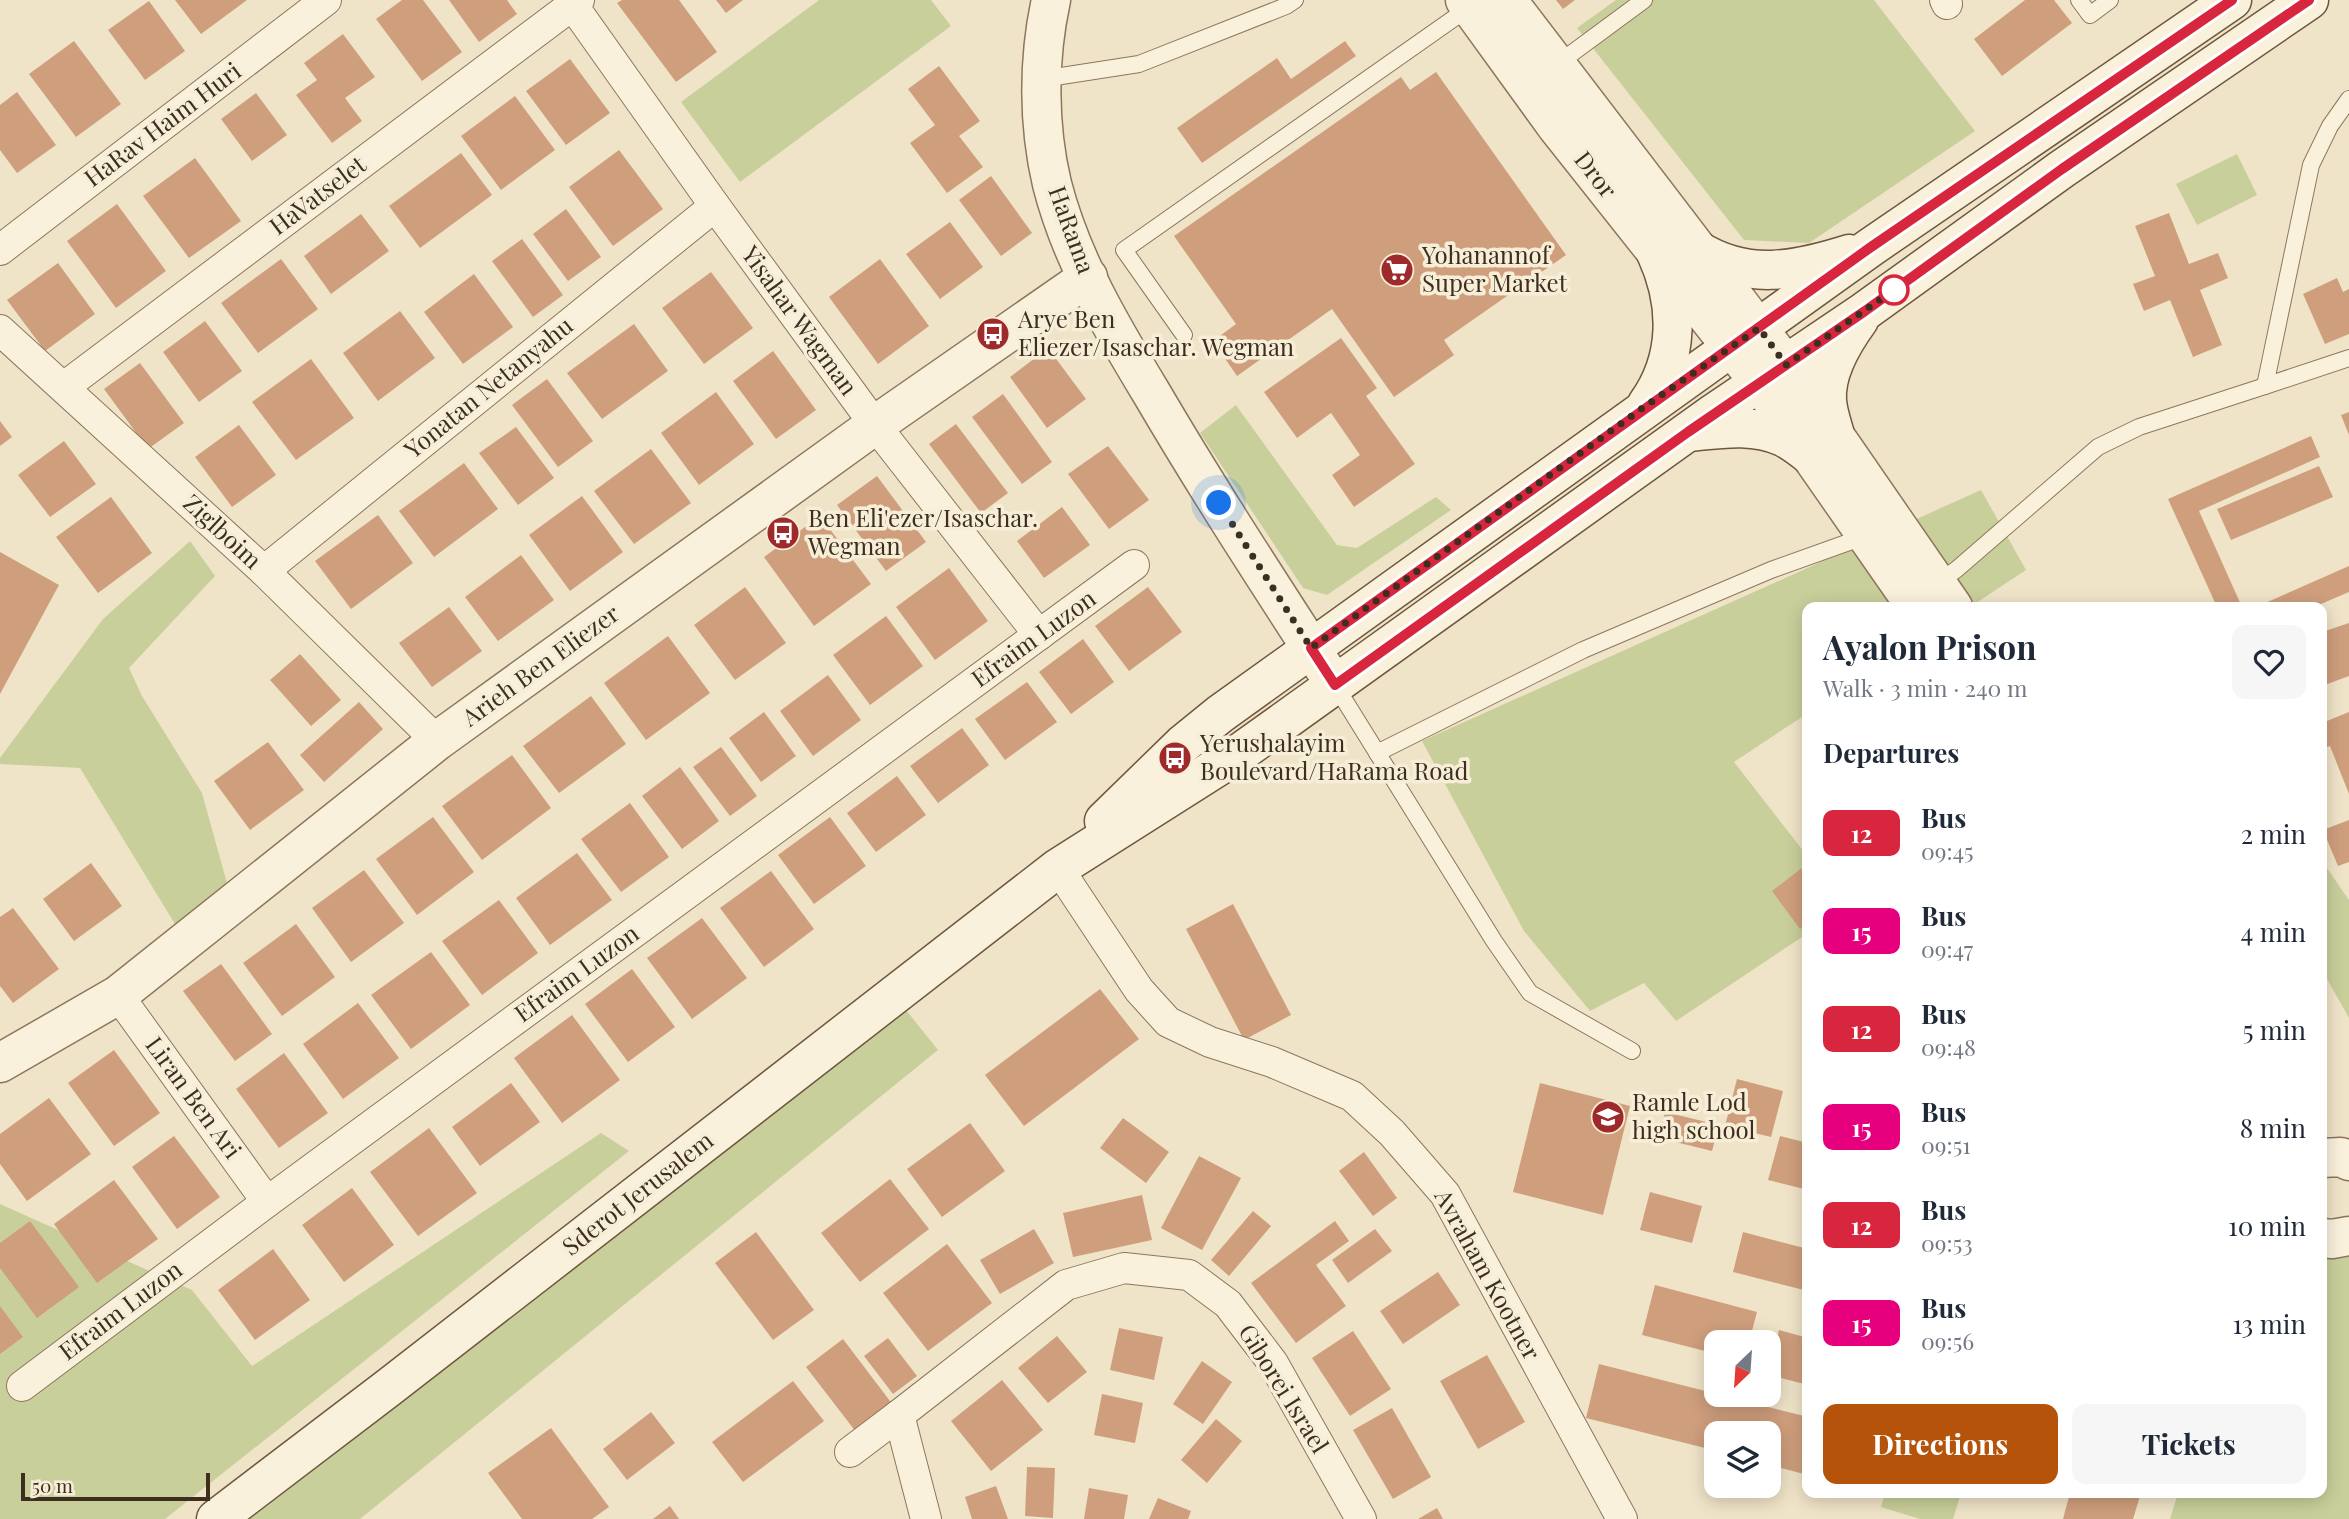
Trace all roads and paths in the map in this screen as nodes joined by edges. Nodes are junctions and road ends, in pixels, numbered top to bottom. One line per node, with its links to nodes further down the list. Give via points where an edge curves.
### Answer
1 (326, 0): 17 (street, HaRav Haim Huri)
2 (1051, 0): 12 (main road, HaRama)
3 (1295, 0): 12 (lane, via 1139,64)
4 (1643, 0): 11 (lane)
5 (2079, 0): 6 (lane, via 2090,15)
6 (2110, 0)
7 (2232, 0): 15 (main road, Sderot Jerusalem)
8 (2309, 0): 20 (main road, Sderot Jerusalem)
9 (574, 2): 14 (street, Yisahar Wagman); 27 (street, HaVatselet)
10 (1481, 2): 11 (main road, Dror); 18 (main road, Dror, via 1557,127); 22 (lane, via 1124,250)
11 (1556, 65): 16 (main road, Dror)
12 (1042, 79): 19 (main road, HaRama, via 1052,184)
13 (2349, 99): 26 (lane, via 2311,166)
14 (715, 206): 29 (street, Yisahar Wagman); 34 (street, Yonatan Netanyahu)
15 (1871, 247): 16 (main road, via 1819,264 1764,271 1730,266); 23 (main road, Sderot Jerusalem)
16 (1696, 249): 23 (main road, Dror)
17 (0, 250)
18 (1656, 253): 23 (main road, Dror); 28 (main road, via 1671,296 1673,341 1664,373)
19 (1088, 277): 29 (main road, Arieh Ben Eliezer); 37 (main road, HaRama, via 1175,434)
20 (1865, 311): 25 (main road, Sderot Jerusalem); 31 (main road, via 1845,340 1829,383)
21 (0, 330): 27 (street, Ziglboim)
22 (1184, 335)
23 (1745, 337): 25 (main road); 28 (main road, Sderot Jerusalem)
24 (2349, 358): 26 (lane)
25 (1773, 374): 30 (main road, Sderot Jerusalem); 31 (main road)
26 (2266, 386): 35 (lane, via 2139,427 2098,447 1957,569)
27 (64, 387): 34 (street, Ziglboim)
28 (1644, 407): 37 (main road, Sderot Jerusalem)
29 (876, 425): 36 (street, Yisahar Wagman); 39 (main road, Arieh Ben Eliezer)
30 (1688, 432): 31 (main road, via 1766,431); 38 (main road, Sderot Jerusalem)
31 (1824, 447): 32 (main road); 35 (main road)
32 (1867, 536): 35 (main road); 40 (lane, via 1771,570 1583,650)
33 (1134, 565): 36 (street, Efraim Luzon)
34 (264, 571): 39 (street, Ziglboim)
35 (1929, 600)
36 (1039, 635): 45 (street, Efraim Luzon)
37 (1311, 648): 38 (main road, HaRama); 41 (main road, Sderot Jerusalem, via 1183,744)
38 (1335, 685): 40 (lane); 41 (main road, Sderot Jerusalem, via 1241,752)
39 (438, 741): 42 (main road, Arieh Ben Eliezer)
40 (1377, 753): 43 (lane, via 1530,993)
41 (1058, 868): 51 (main road, Sderot Jerusalem); 54 (street, Avraham Kootner, via 1139,990 1168,1022 1352,1096 1392,1133 1445,1194)
42 (118, 995): 44 (main road, Arieh Ben Eliezer); 45 (street, Liran Ben Ari)
43 (1632, 1051)
44 (0, 1063)
45 (267, 1202): 48 (street, Efraim Luzon)
46 (2349, 1236): 47 (main road)
47 (2327, 1238)
48 (22, 1386)
49 (899, 1415): 50 (street, Giborei Israel); 52 (street); 53 (street, Giborei Israel, via 1066,1285 1124,1268 1189,1275 1228,1304 1273,1363)
50 (850, 1452)
51 (216, 1519)
52 (926, 1519)
53 (1361, 1519)
54 (1622, 1519)

